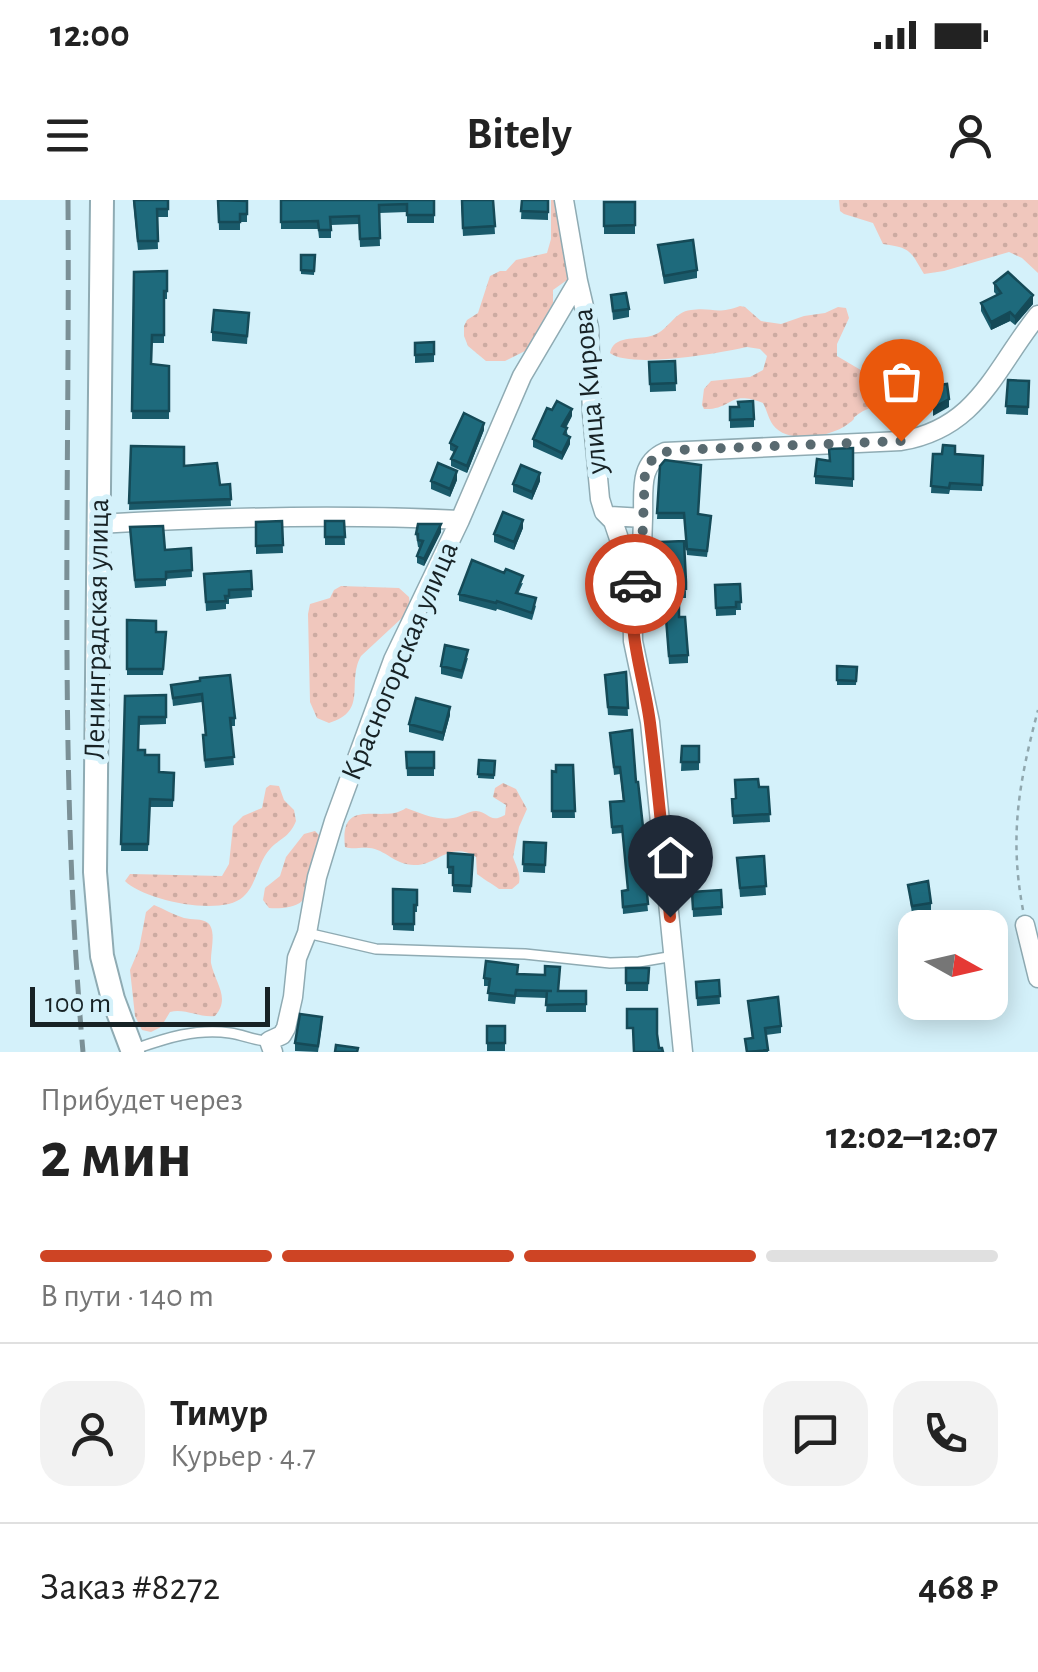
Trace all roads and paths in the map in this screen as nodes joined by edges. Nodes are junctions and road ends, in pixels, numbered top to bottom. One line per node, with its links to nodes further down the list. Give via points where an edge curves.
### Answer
1 (102, 200): 8 (main road, Ленинградская улица)
2 (564, 200): 3 (street, улица Кирова)
3 (578, 281): 5 (street, улица Кирова, via 590,328 599,492); 7 (street, Красногорская улица, via 522,376)
4 (1038, 315): 6 (street, via 976,401 941,430 887,442 665,452 645,471)
5 (610, 516): 6 (street); 9 (street, улица Кирова)
6 (643, 518): 9 (street)
7 (460, 520): 8 (street); 12 (street, Красногорская улица, via 375,704 328,840)
8 (98, 524): 16 (main road, Ленинградская улица, via 96,903 107,979)
9 (633, 596): 13 (street, улица Кирова, via 633,642 650,722)
10 (1038, 710): 11 (path, via 1015,825)
11 (1026, 925): 14 (street)
12 (307, 933): 13 (lane, via 376,949 610,963); 15 (street, Красногорская улица, via 286,1028)
13 (674, 956): 17 (street, улица Кирова)
14 (1038, 978)
15 (271, 1046): 16 (lane, via 211,1032)
16 (132, 1051)
17 (683, 1052)

